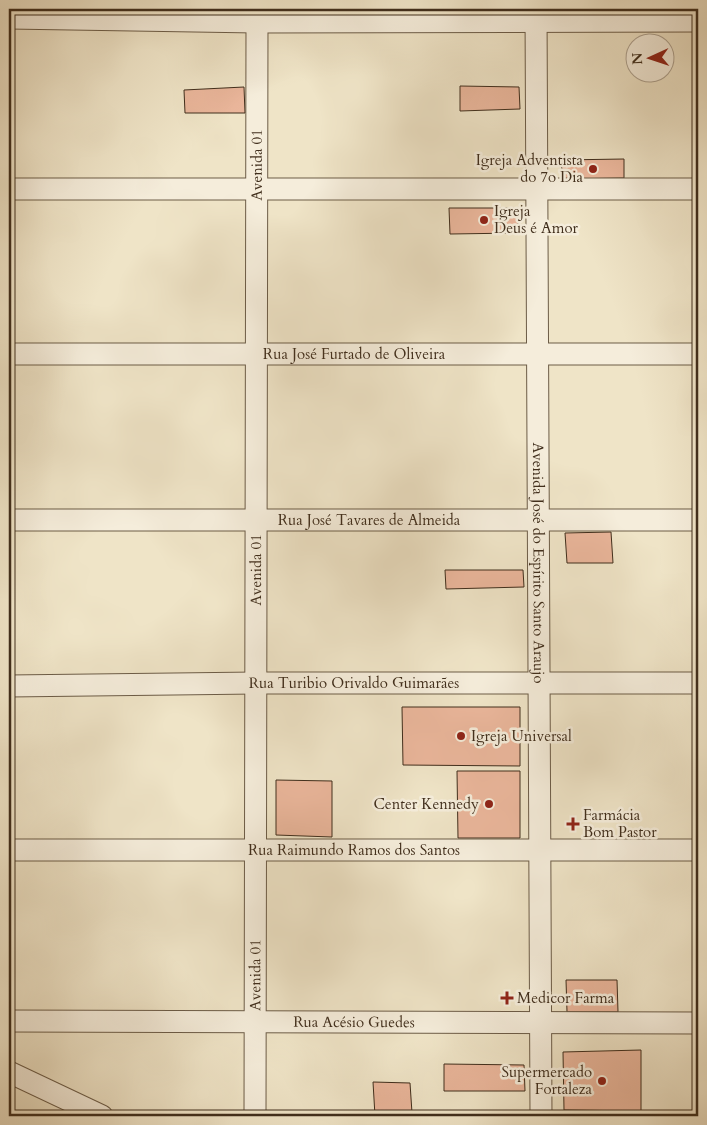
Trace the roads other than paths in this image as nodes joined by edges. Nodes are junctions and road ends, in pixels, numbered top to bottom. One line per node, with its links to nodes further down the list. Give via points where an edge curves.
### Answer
1 (537, 15): 3 (street); 4 (street); 7 (street, Avenida José do Espírito Santo Araujo)
2 (9, 18): 4 (street)
3 (698, 21)
4 (257, 22): 6 (street, Avenida 01)
5 (9, 189): 6 (street)
6 (257, 189): 7 (street); 10 (street, Avenida 01)
7 (538, 189): 8 (street); 11 (street, Avenida José do Espírito Santo Araujo)
8 (698, 189)
9 (9, 354): 10 (street, Rua José Furtado de Oliveira)
10 (257, 354): 11 (street, Rua José Furtado de Oliveira); 14 (street, Avenida 01)
11 (538, 354): 12 (street, Rua José Furtado de Oliveira); 15 (street, Avenida José do Espírito Santo Araujo)
12 (698, 354)
13 (9, 520): 14 (street, Rua José Tavares de Almeida)
14 (256, 520): 15 (street, Rua José Tavares de Almeida); 17 (street, Avenida 01)
15 (539, 520): 16 (street, Rua José Tavares de Almeida); 18 (street, Avenida José do Espírito Santo Araujo)
16 (698, 520)
17 (256, 683): 18 (street, Rua Turibio Orivaldo Guimarães); 20 (street, Rua Turibio Orivaldo Guimarães); 22 (street, Avenida 01)
18 (540, 683): 19 (street, Rua Turibio Orivaldo Guimarães); 23 (street, Avenida José do Espírito Santo Araujo)
19 (698, 683)
20 (9, 686)
21 (9, 850): 22 (street, Rua Raimundo Ramos dos Santos)
22 (256, 850): 23 (street, Rua Raimundo Ramos dos Santos); 26 (street, Avenida 01)
23 (540, 850): 24 (street, Rua Raimundo Ramos dos Santos); 27 (street, Avenida José do Espírito Santo Araujo)
24 (698, 850)
25 (9, 1021): 26 (street, Rua Acésio Guedes)
26 (256, 1022): 27 (street, Rua Acésio Guedes); 31 (street, Avenida 01)
27 (541, 1022): 28 (street, Rua Acésio Guedes); 32 (street, Avenida José do Espírito Santo Araujo)
28 (698, 1023)
29 (9, 1072): 30 (street)
30 (102, 1116)
31 (255, 1116)
32 (541, 1116)

